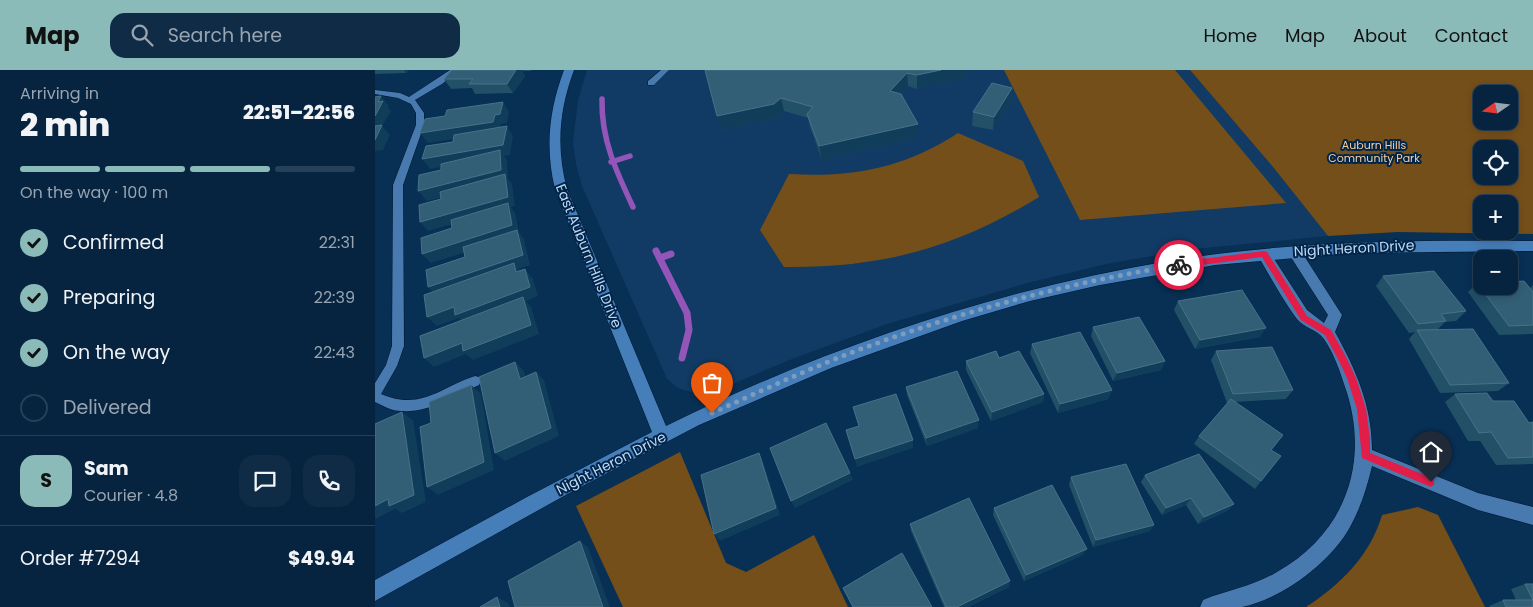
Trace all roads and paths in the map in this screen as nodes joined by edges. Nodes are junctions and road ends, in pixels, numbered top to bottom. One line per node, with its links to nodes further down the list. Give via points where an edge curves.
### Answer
1 (455, 70): 6 (lane)
2 (569, 70): 13 (street, East Auburn Hills Drive, via 558,102 554,129 557,174)
3 (665, 70): 4 (lane)
4 (651, 83)
5 (375, 92): 6 (lane)
6 (409, 100): 12 (lane, via 419,109 421,125 398,185 398,346)
7 (1533, 246): 8 (street, Night Heron Drive, via 1406,245)
8 (1294, 251): 9 (street, Night Heron Drive); 10 (street, via 1335,316)
9 (1264, 254): 10 (street, via 1304,318); 13 (street, Night Heron Drive, via 1135,273 963,316 826,363)
10 (1328, 332): 14 (street, via 1357,392 1364,426)
11 (475, 381): 12 (lane, via 431,401 411,406 392,404)
12 (375, 395)
13 (661, 436): 16 (street, Night Heron Drive)
14 (1365, 455): 15 (street, via 1479,501); 17 (street, via 1354,499 1325,546 1293,574 1271,586)
15 (1533, 516)
16 (375, 591)
17 (1211, 607)

